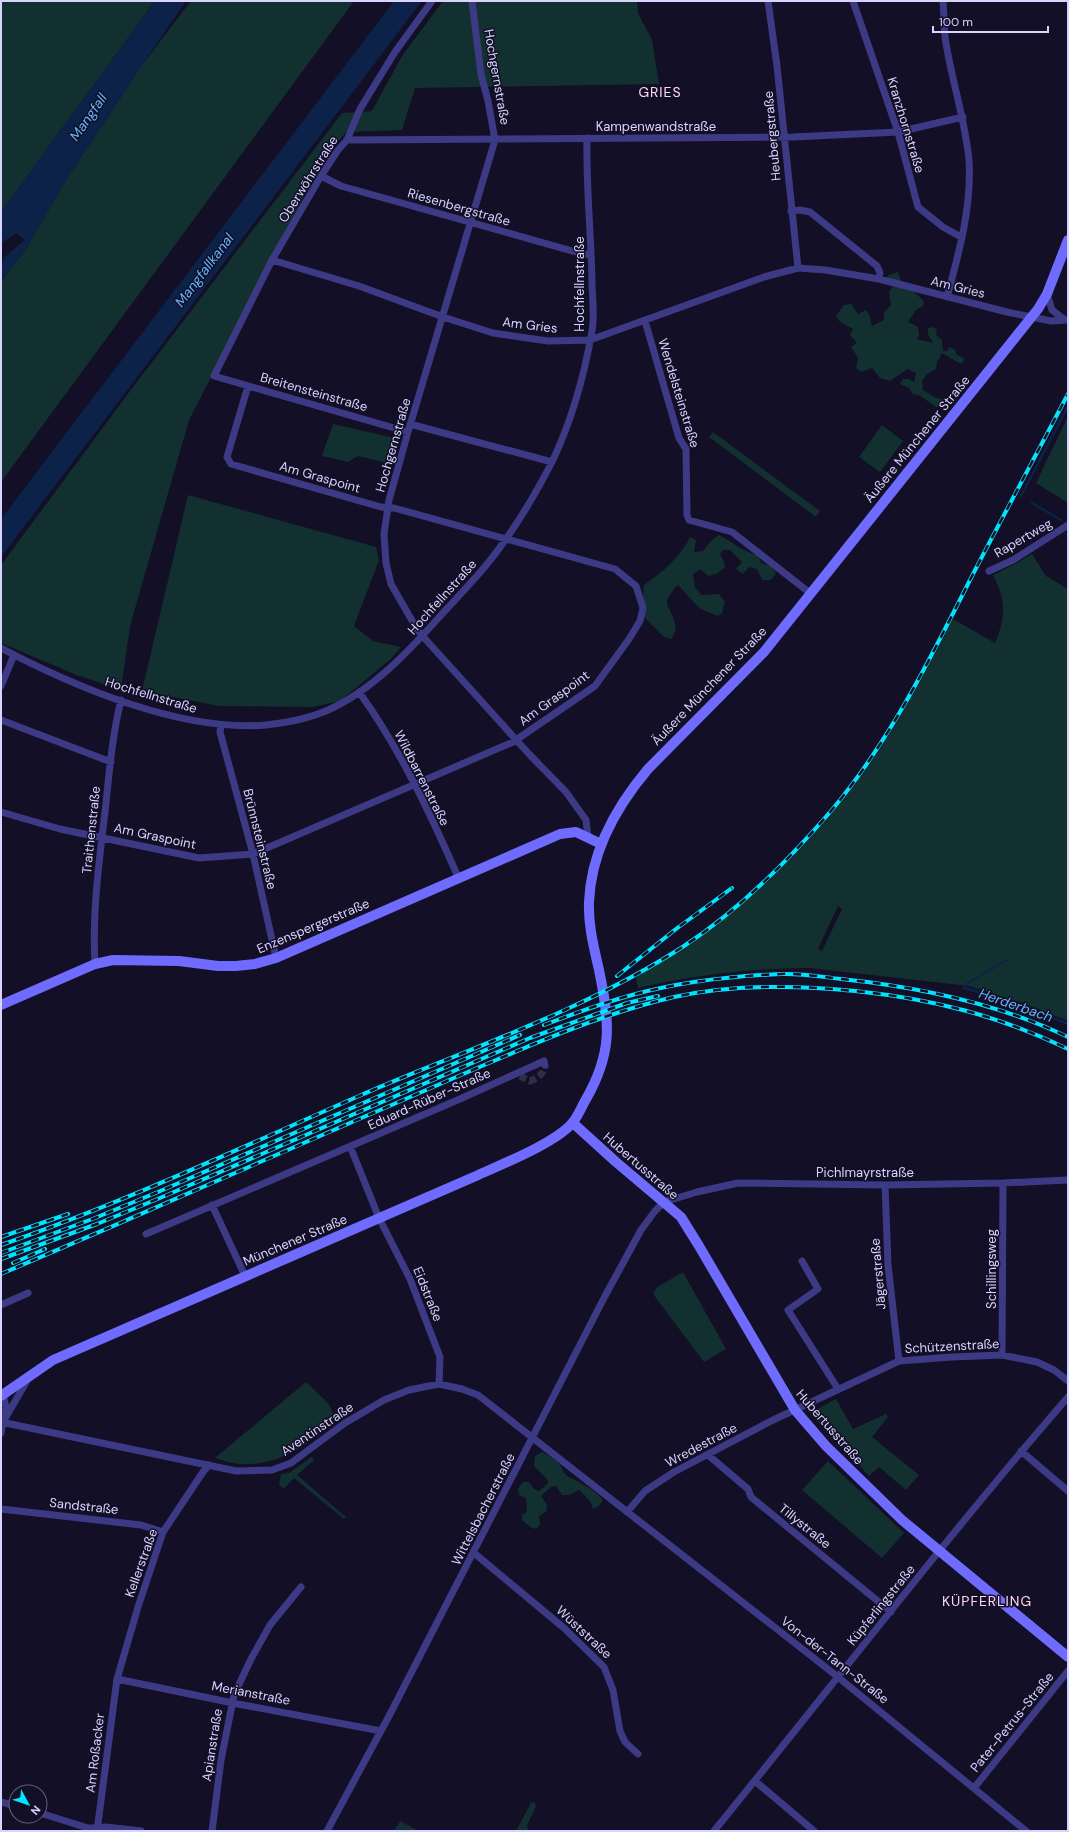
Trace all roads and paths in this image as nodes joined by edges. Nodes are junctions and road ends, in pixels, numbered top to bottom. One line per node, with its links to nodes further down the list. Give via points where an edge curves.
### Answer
1 (432, 1): 10 (street, Oberwöhrstraße, via 395,52 360,109)
2 (472, 1): 11 (street, Hochgernstraße, via 481,74)
3 (768, 1): 8 (street, Heubergstraße)
4 (853, 1): 7 (street, Kranzhornstraße)
5 (943, 1): 6 (street, via 945,37)
6 (963, 117): 7 (street, Kampenwandstraße); 15 (street, via 969,161 969,189)
7 (898, 132): 8 (street, Kampenwandstraße); 15 (street, Kranzhornstraße, via 918,207 943,227)
8 (784, 137): 9 (street, Kampenwandstraße); 13 (street, Heubergstraße)
9 (587, 138): 11 (street, Kampenwandstraße); 17 (street, Hochfellnstraße)
10 (347, 140): 11 (street, Kampenwandstraße); 12 (street, Oberwöhrstraße)
11 (495, 140): 14 (street, Hochgernstraße)
12 (321, 176): 14 (street, Riesenbergstraße, via 341,186); 18 (street, Oberwöhrstraße)
13 (791, 211): 19 (street, Heubergstraße); 20 (street, via 810,212 877,266)
14 (470, 222): 17 (street, Riesenbergstraße); 23 (street, Hochgernstraße)
15 (961, 236): 22 (street)
16 (1068, 240): 21 (main road, Äußere Münchener Straße)
17 (591, 255): 27 (street, Hochfellnstraße, via 593,327)
18 (272, 260): 23 (street, Am Gries, via 359,286); 28 (street, Oberwöhrstraße)
19 (798, 268): 20 (street, Am Gries); 26 (street, Am Gries, via 764,277)
20 (879, 279): 22 (street, Am Gries)
21 (1047, 294): 24 (main road, Äußere Münchener Straße); 25 (street, via 1052,310)
22 (947, 297): 24 (street, Am Gries)
23 (443, 317): 27 (street, Am Gries, via 493,333 516,337 562,341); 30 (street, Hochgernstraße)
24 (1032, 317): 25 (street, Am Gries, via 1051,321); 37 (main road, Äußere Münchener Straße)
25 (1066, 320)
26 (645, 321): 27 (street, Am Gries); 37 (street, Wendelsteinstraße, via 679,438 686,449 689,520 732,532)
27 (590, 340): 32 (street, Hochfellnstraße, via 580,392)
28 (214, 376): 29 (street, Breitensteinstraße)
29 (248, 386): 31 (street, Breitensteinstraße); 33 (street, Am Graspoint, via 227,457 231,464)
30 (410, 424): 31 (street, Hochgernstraße); 32 (street)
31 (408, 432): 33 (street, Hochgernstraße)
32 (552, 462): 35 (street, Hochfellnstraße)
33 (388, 508): 35 (street, Am Graspoint); 38 (street, Hochgernstraße, via 384,548 391,584)
34 (1068, 525): 36 (street, Rapertweg, via 1013,560)
35 (507, 538): 38 (street, Hochfellnstraße, via 484,568); 46 (street, Am Graspoint, via 615,570 636,586 643,608 640,621 629,639 595,686)
36 (989, 571)
37 (810, 593): 52 (main road, Äußere Münchener Straße, via 764,652 644,773 621,804)
38 (422, 636): 42 (street, Hochfellnstraße, via 406,654); 46 (street, Hochgernstraße)
39 (1, 648): 40 (street, Hochfellnstraße)
40 (14, 655): 41 (street); 43 (street, Hochfellnstraße)
41 (1, 686)
42 (358, 692): 45 (street, Hochfellnstraße, via 326,711 297,720 266,725); 48 (street, Wildbarrenstraße, via 384,730)
43 (121, 700): 45 (street, Hochfellnstraße, via 184,719); 47 (street, Traithenstraße)
44 (1, 720): 47 (street)
45 (221, 725): 53 (street, Brünnsteinstraße, via 220,732)
46 (517, 740): 48 (street, Am Graspoint); 50 (street, Hochgernstraße, via 566,792 586,820)
47 (111, 762): 51 (street, Traithenstraße)
48 (414, 785): 53 (street, Am Graspoint); 54 (street, Wildbarrenstraße)
49 (1, 812): 51 (street, Am Graspoint)
50 (588, 837): 52 (main road, Enzenspergerstraße); 54 (main road, Enzenspergerstraße, via 576,832 560,834)
51 (102, 838): 53 (street, Am Graspoint, via 199,858); 56 (street, Traithenstraße)
52 (601, 844): 59 (main road, Äußere Münchener Straße, via 592,875 589,902 590,924 607,1018 606,1046 601,1069)
53 (253, 854): 55 (street, Brünnsteinstraße)
54 (458, 877): 55 (main road, Enzenspergerstraße)
55 (276, 958): 56 (main road, Enzenspergerstraße, via 236,966 130,959)
56 (95, 964): 57 (main road, Enzenspergerstraße)
57 (1, 1005)
58 (545, 1065): 60 (street, Eduard-Rüber-Straße, via 544,1061)
59 (572, 1123): 64 (main road, Hubertusstraße); 66 (main road, Münchener Straße, via 531,1150)
60 (350, 1146): 65 (street, Eduard-Rüber-Straße); 66 (street)
61 (1068, 1180): 62 (street, Pichlmayrstraße)
62 (1003, 1183): 63 (street, Pichlmayrstraße); 72 (street, Schillingsweg)
63 (885, 1185): 64 (street, Pichlmayrstraße, via 738,1183); 73 (street, Jägerstraße, via 888,1265)
64 (664, 1202): 80 (main road, Hubertusstraße, via 680,1217 692,1234); 83 (street, Wittelsbacherstraße, via 641,1230 579,1344)
65 (212, 1205): 67 (street, Eduard-Rüber-Straße); 69 (street)
66 (379, 1218): 69 (main road, Münchener Straße); 76 (street, Eidstraße, via 410,1279 440,1358)
67 (146, 1234)
68 (802, 1261): 77 (street, via 818,1289 788,1310)
69 (245, 1276): 74 (main road, Münchener Straße, via 53,1360)
70 (28, 1293): 71 (street)
71 (1, 1305)
72 (1002, 1355): 73 (street, Schützenstraße); 75 (street, Schützenstraße, via 1037,1362 1054,1370)
73 (899, 1361): 77 (street, Schützenstraße)
74 (28, 1379): 78 (main road, Münchener Straße); 81 (street, Münchener Straße)
75 (1068, 1381)
76 (439, 1384): 83 (street, Aventinstraße, via 462,1388 478,1395); 86 (street, Aventinstraße, via 409,1390 384,1400 345,1423 291,1464 272,1470 236,1472)
77 (838, 1389): 80 (street, Schützenstraße)
78 (2, 1396): 81 (street, Münchener Straße, via 6,1407)
79 (1068, 1397): 84 (street, Küpferlingstraße)
80 (795, 1410): 85 (street, Wredestraße); 91 (main road, Hubertusstraße, via 848,1468)
81 (2, 1422): 82 (street, Münchener Straße); 86 (street, Aventinstraße)
82 (1, 1433)
83 (534, 1437): 89 (street, Von-der-Tann-Straße); 92 (street, Wittelsbacherstraße)
84 (1021, 1451): 87 (street); 91 (street, Küpferlingstraße)
85 (708, 1455): 89 (street, Wredestraße, via 654,1484); 94 (street, Tillystraße, via 748,1489 751,1497)
86 (209, 1465): 90 (street, Kellerstraße)
87 (1068, 1491)
88 (1, 1509): 90 (street, Sandstraße, via 141,1525)
89 (627, 1512): 97 (street, Von-der-Tann-Straße)
90 (163, 1532): 98 (street, Kellerstraße)
91 (940, 1552): 94 (street, Küpferlingstraße); 95 (main road, Hubertusstraße)
92 (474, 1553): 100 (street, Wittelsbacherstraße); 101 (street, Wüststraße, via 564,1628 604,1667 613,1690 620,1731 625,1742)
93 (301, 1587): 99 (street, Apianstraße, via 270,1624)
94 (891, 1612): 97 (street, Küpferlingstraße)
95 (1068, 1656)
96 (1068, 1671): 103 (street, Pater-Petrus-Straße)
97 (838, 1677): 102 (street, Küpferlingstraße); 103 (street, Von-der-Tann-Straße)
98 (117, 1679): 99 (street, Merianstraße); 105 (street, Am Roßacker)
99 (232, 1702): 100 (street, Merianstraße); 107 (street, Apianstraße)
100 (381, 1731): 108 (street, Wittelsbacherstraße)
101 (638, 1754)
102 (755, 1781): 109 (street, Küpferlingstraße); 110 (street)
103 (974, 1788): 111 (street, Von-der-Tann-Straße)
104 (48, 1815): 105 (street)
105 (98, 1829): 106 (street, via 106,1827)
106 (140, 1831)
107 (212, 1831)
108 (327, 1831)
109 (714, 1831)
110 (814, 1831)
111 (1026, 1831)

